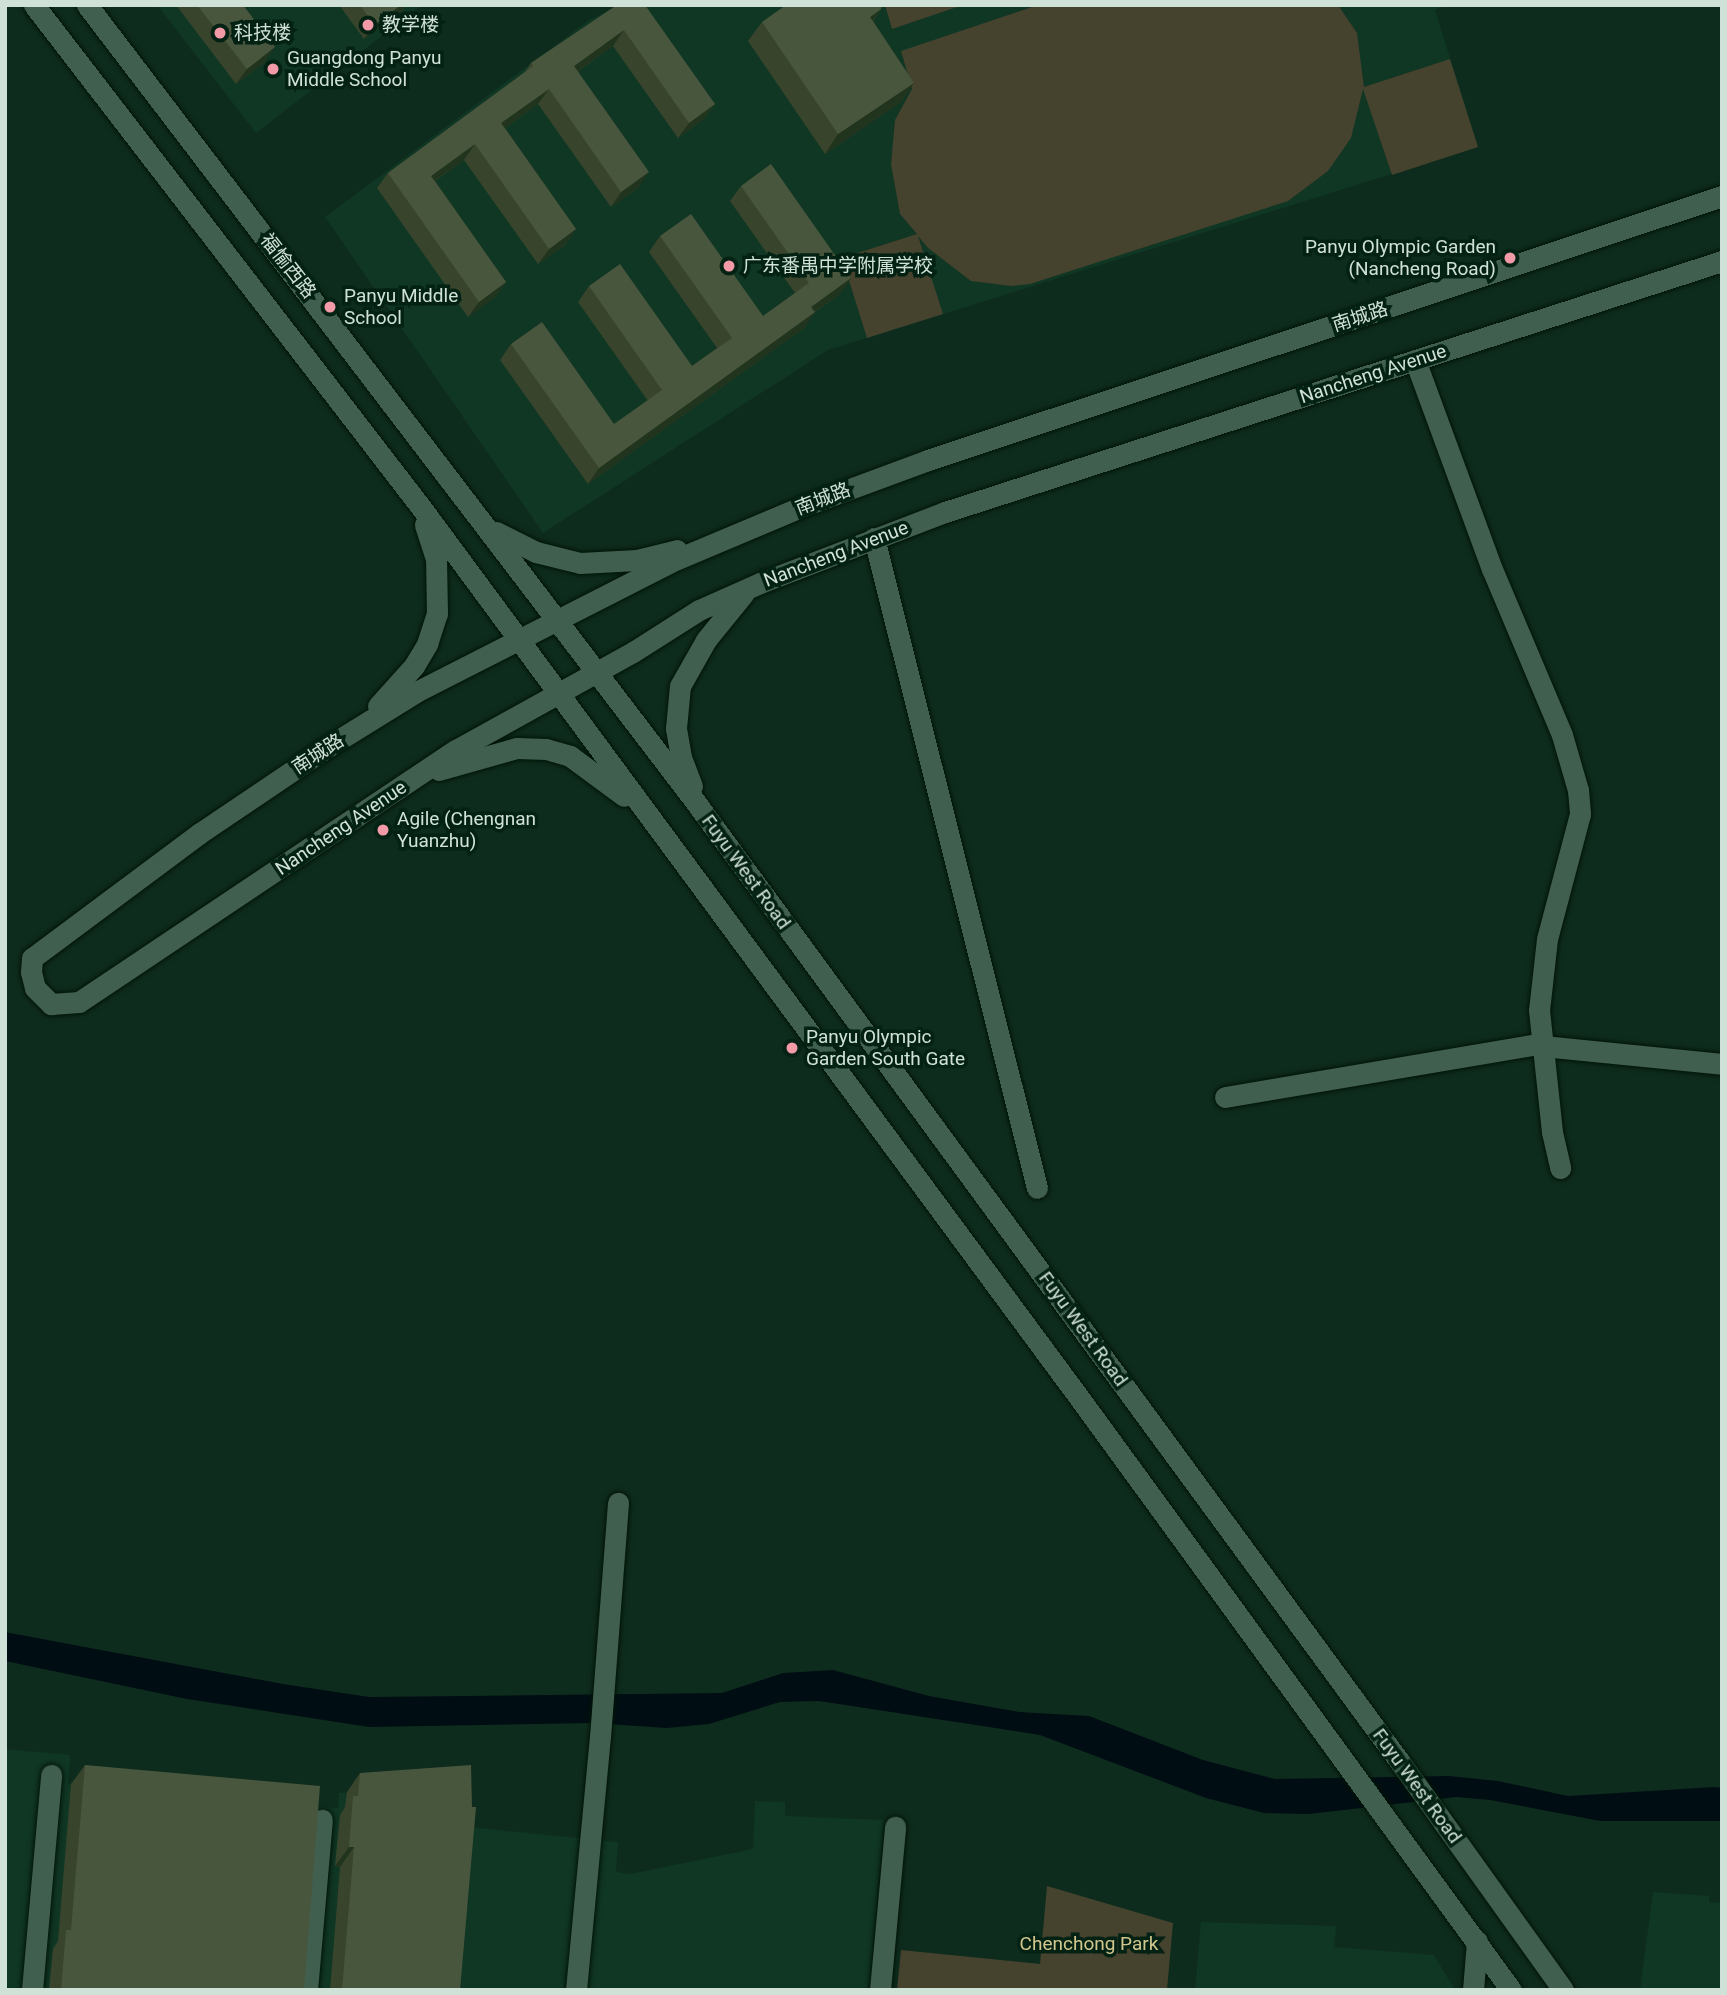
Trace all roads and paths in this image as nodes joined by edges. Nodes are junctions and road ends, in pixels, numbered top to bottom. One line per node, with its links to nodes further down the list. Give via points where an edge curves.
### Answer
1 (34, 5): 6 (street)
2 (88, 5): 7 (street, 福愉西路)
3 (1722, 196): 9 (street, 南城路, via 928,460)
4 (1722, 261): 5 (street, Nancheng Avenue)
5 (1415, 360): 8 (street, Nancheng Avenue); 19 (street, via 1492,569 1562,735 1578,790 1580,814 1541,974)
6 (400, 481): 12 (street); 15 (street, via 432,537 437,614 414,666)
7 (488, 528): 9 (street, via 536,552 580,563 637,560); 11 (street, 福愉西路)
8 (874, 538): 10 (street, Nancheng Avenue); 23 (street)
9 (723, 539): 11 (street, 南城路)
10 (748, 589): 13 (street, Nancheng Avenue, via 699,610); 18 (street, via 689,666 676,706 681,757 696,795)
11 (559, 622): 12 (street, 南城路); 13 (street, Fuyu West Road)
12 (519, 641): 14 (street); 15 (street, 南城路, via 416,692)
13 (597, 672): 14 (street, Nancheng Avenue); 18 (street, Fuyu West Road)
14 (556, 694): 16 (street, Nancheng Avenue, via 501,722); 17 (street)
15 (342, 738): 16 (street, 南城路, via 200,833 32,958 31,972 41,997 51,1004 79,1002)
16 (405, 784): 17 (street, via 490,753 517,748 546,750 570,756 594,772)
17 (658, 828): 28 (street)
18 (727, 845): 35 (street, Fuyu West Road)
19 (1541, 1046): 20 (street); 21 (street); 22 (street)
20 (1722, 1064)
21 (1225, 1097)
22 (1560, 1168)
23 (1037, 1188)
24 (618, 1503): 31 (street)
25 (51, 1774): 29 (street)
26 (322, 1820): 30 (street)
27 (895, 1827): 32 (street)
28 (1477, 1941): 33 (street); 34 (street)
29 (32, 1990)
30 (307, 1990)
31 (576, 1990)
32 (880, 1990)
33 (1473, 1990)
34 (1511, 1990)
35 (1563, 1990)

